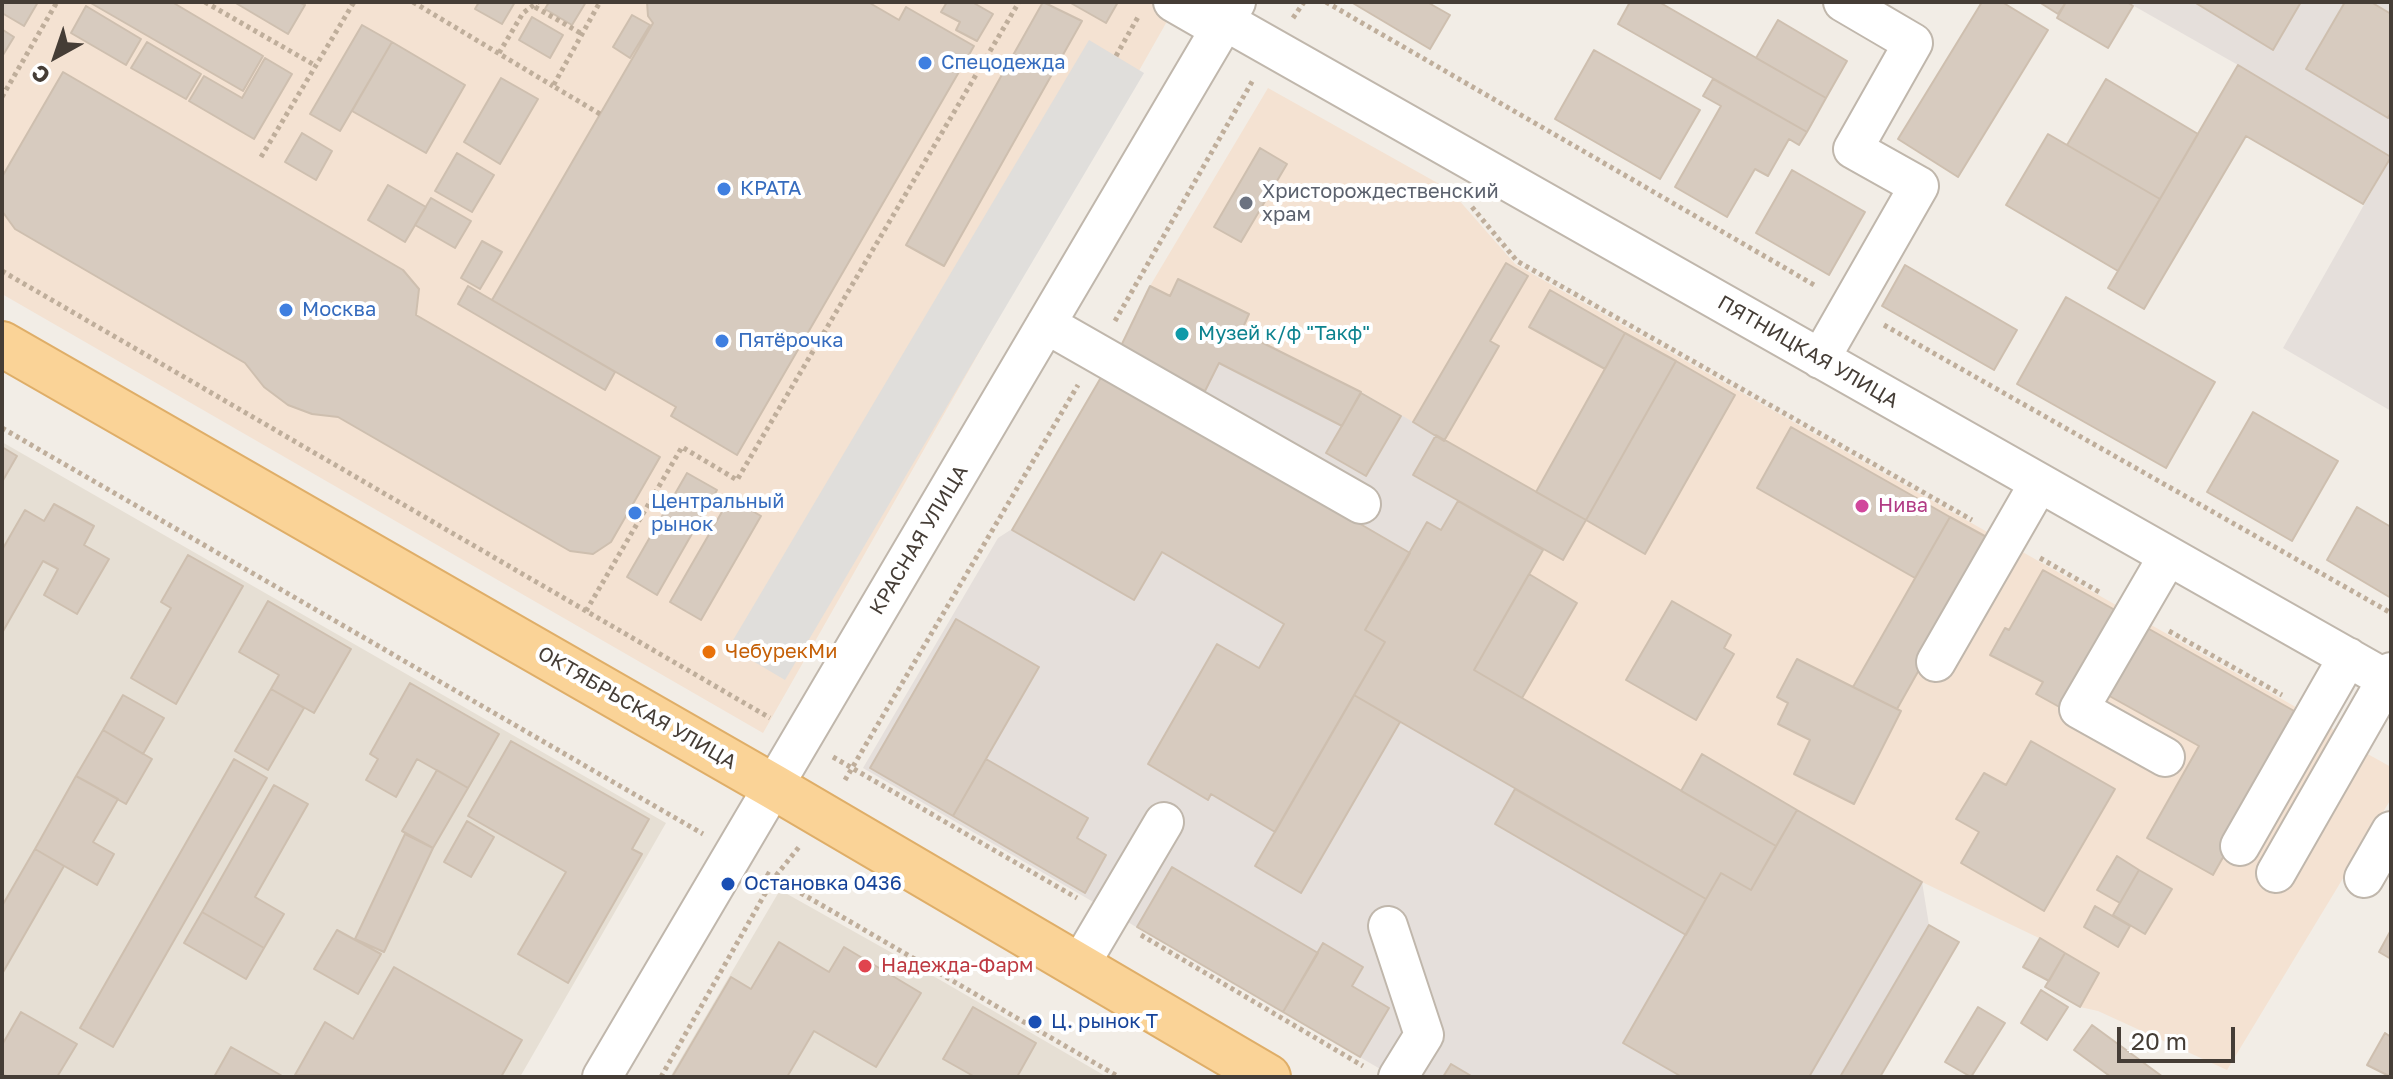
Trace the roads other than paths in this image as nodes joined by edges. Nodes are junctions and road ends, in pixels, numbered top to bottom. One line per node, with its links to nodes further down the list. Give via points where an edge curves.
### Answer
1 (1843, 2): 6 (street, via 1913,43 1853,149 1919,186)
2 (1156, 9): 3 (street, ПЯТНИЦКАЯ УЛИЦА)
3 (1227, 17): 4 (street, КРАСНАЯ УЛИЦА); 6 (street, ПЯТНИЦКАЯ УЛИЦА, via 1273,49)
4 (1046, 324): 8 (street); 14 (street, КРАСНАЯ УЛИЦА)
5 (2, 344): 14 (main road, ОКТЯБРЬСКАЯ УЛИЦА)
6 (1820, 359): 7 (street, ПЯТНИЦКАЯ УЛИЦА)
7 (2039, 483): 9 (street, ПЯТНИЦКАЯ УЛИЦА); 11 (street)
8 (1361, 504)
9 (2168, 556): 10 (street, ПЯТНИЦКАЯ УЛИЦА); 13 (street, via 2079,709)
10 (2348, 657): 12 (street, ПЯТНИЦКАЯ УЛИЦА); 17 (street)
11 (1936, 662)
12 (2390, 678): 18 (street)
13 (2165, 757)
14 (774, 787): 21 (main road, ОКТЯБРЬСКАЯ УЛИЦА); 24 (street, КРАСНАЯ УЛИЦА)
15 (1164, 822): 21 (street)
16 (2391, 831): 19 (street)
17 (2240, 846)
18 (2276, 873)
19 (2364, 878)
20 (1388, 926): 23 (street, via 1424,1035)
21 (1079, 966): 22 (main road, ОКТЯБРЬСКАЯ УЛИЦА)
22 (1225, 1066): 25 (main road, ОКТЯБРЬСКАЯ УЛИЦА)
23 (1383, 1073)
24 (602, 1077)
25 (1268, 1077)

